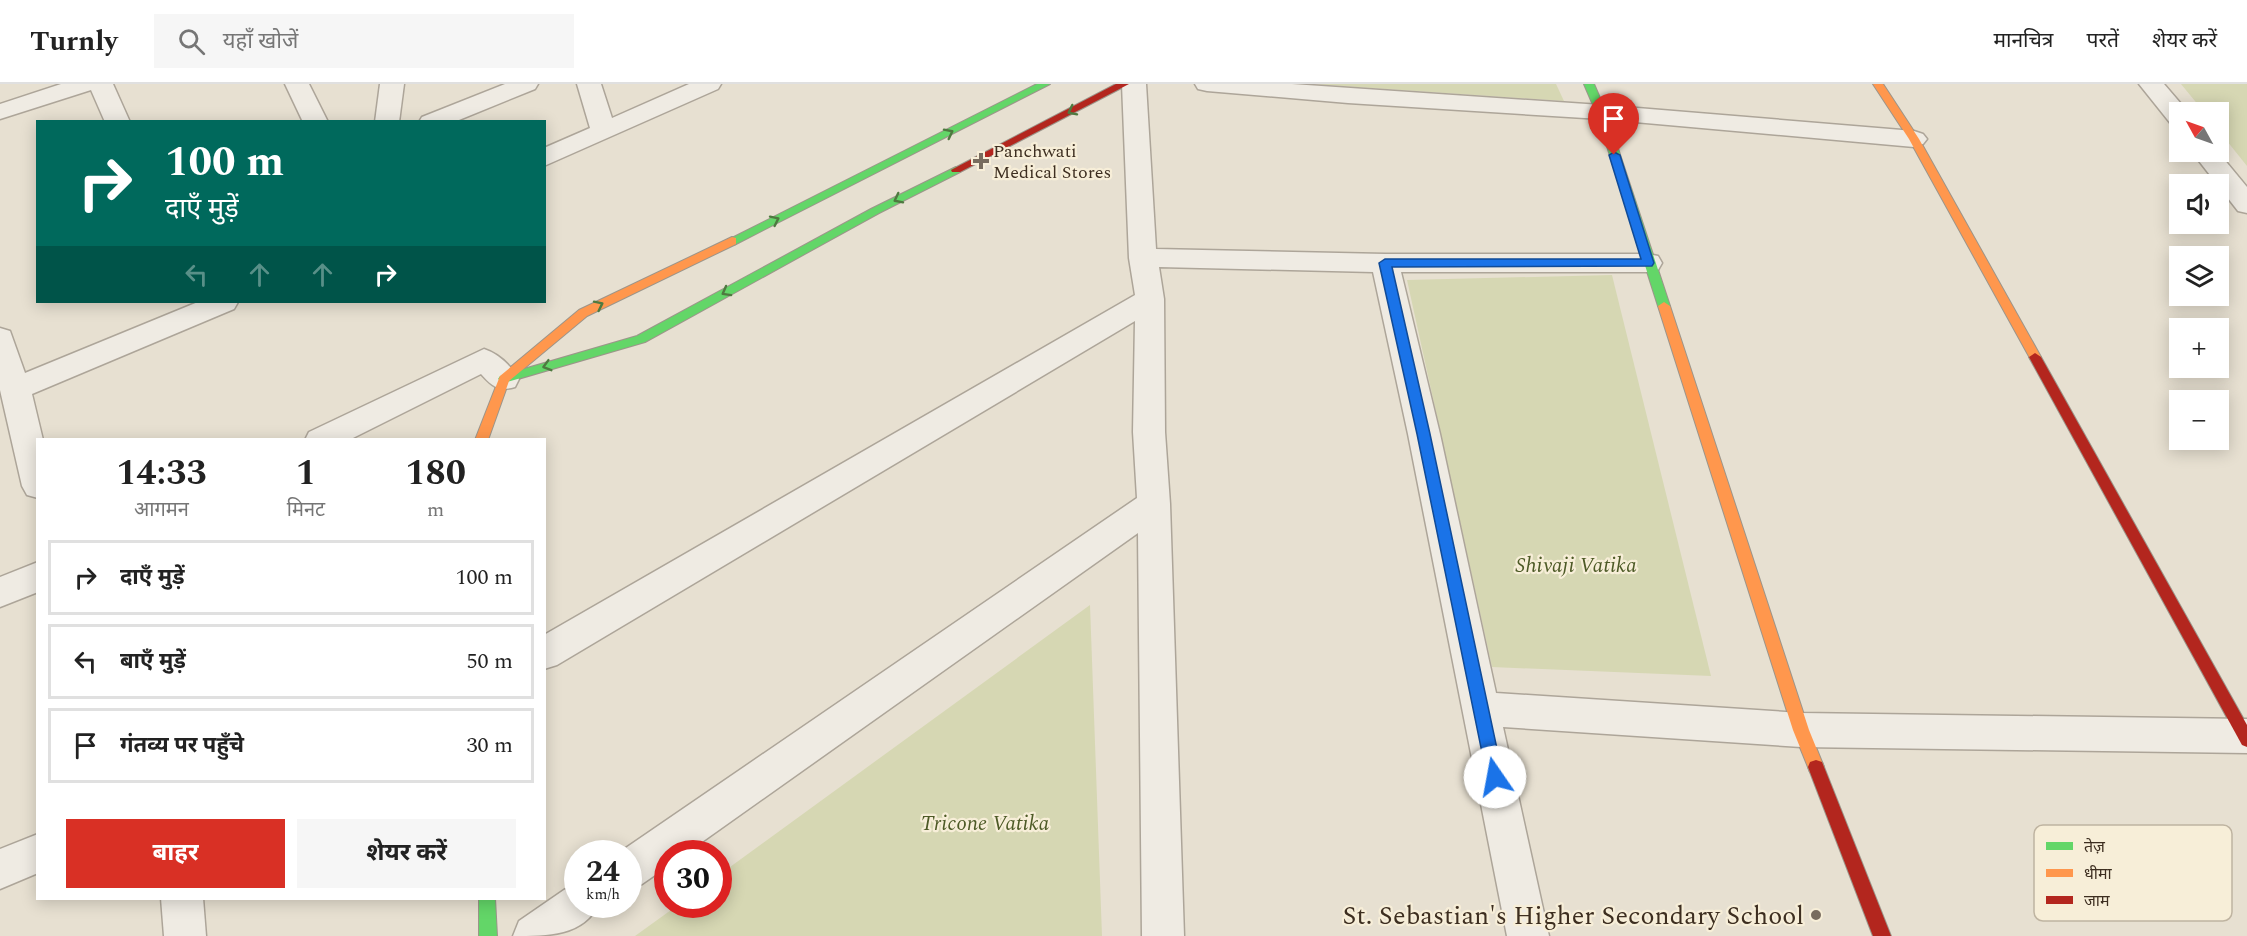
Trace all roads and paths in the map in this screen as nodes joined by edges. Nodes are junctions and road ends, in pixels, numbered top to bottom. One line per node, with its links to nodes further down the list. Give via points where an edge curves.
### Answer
1 (85, 84): 16 (street)
2 (101, 84): 18 (street)
3 (297, 84): 19 (street)
4 (392, 84): 20 (street)
5 (526, 84): 21 (street)
6 (589, 84): 22 (street)
7 (709, 84): 22 (street)
8 (1045, 84): 33 (street, one-way to 8, via 583,313)
9 (1124, 84): 33 (street, one-way to 33, via 874,211 641,339)
10 (1134, 84): 27 (street)
11 (1207, 84): 17 (street)
12 (1589, 84): 17 (street)
13 (1878, 84): 23 (street)
14 (2151, 84): 15 (street)
15 (2169, 106)
16 (0, 112)
17 (1601, 112): 23 (street); 29 (street)
18 (117, 120)
19 (315, 120)
20 (387, 120)
21 (436, 120)
22 (604, 132): 24 (street)
23 (1914, 139): 44 (street)
24 (546, 157)
25 (2213, 162): 26 (street)
26 (2247, 205)
27 (1143, 258): 28 (street); 30 (street)
28 (1385, 263): 29 (street); 42 (street)
29 (1648, 263): 43 (street)
30 (1150, 299): 38 (street, via 1149,432); 41 (street)
31 (208, 305): 34 (street)
32 (0, 338): 34 (street)
33 (504, 379): 35 (street, via 484,360); 36 (street)
34 (15, 389): 37 (street)
35 (324, 438)
36 (482, 438)
37 (36, 478)
38 (1154, 504): 46 (street); 54 (street)
39 (36, 577): 40 (street)
40 (0, 592)
41 (546, 653)
42 (1481, 709): 43 (street); 55 (street)
43 (1801, 730): 44 (street); 56 (street)
44 (2246, 737)
45 (36, 854): 47 (street)
46 (642, 860)
47 (0, 869)
48 (182, 900): 51 (street)
49 (487, 900): 52 (street)
50 (564, 915): 53 (street)
51 (185, 936)
52 (489, 936)
53 (534, 936)
54 (1163, 936)
55 (1528, 936)
56 (1882, 936)

